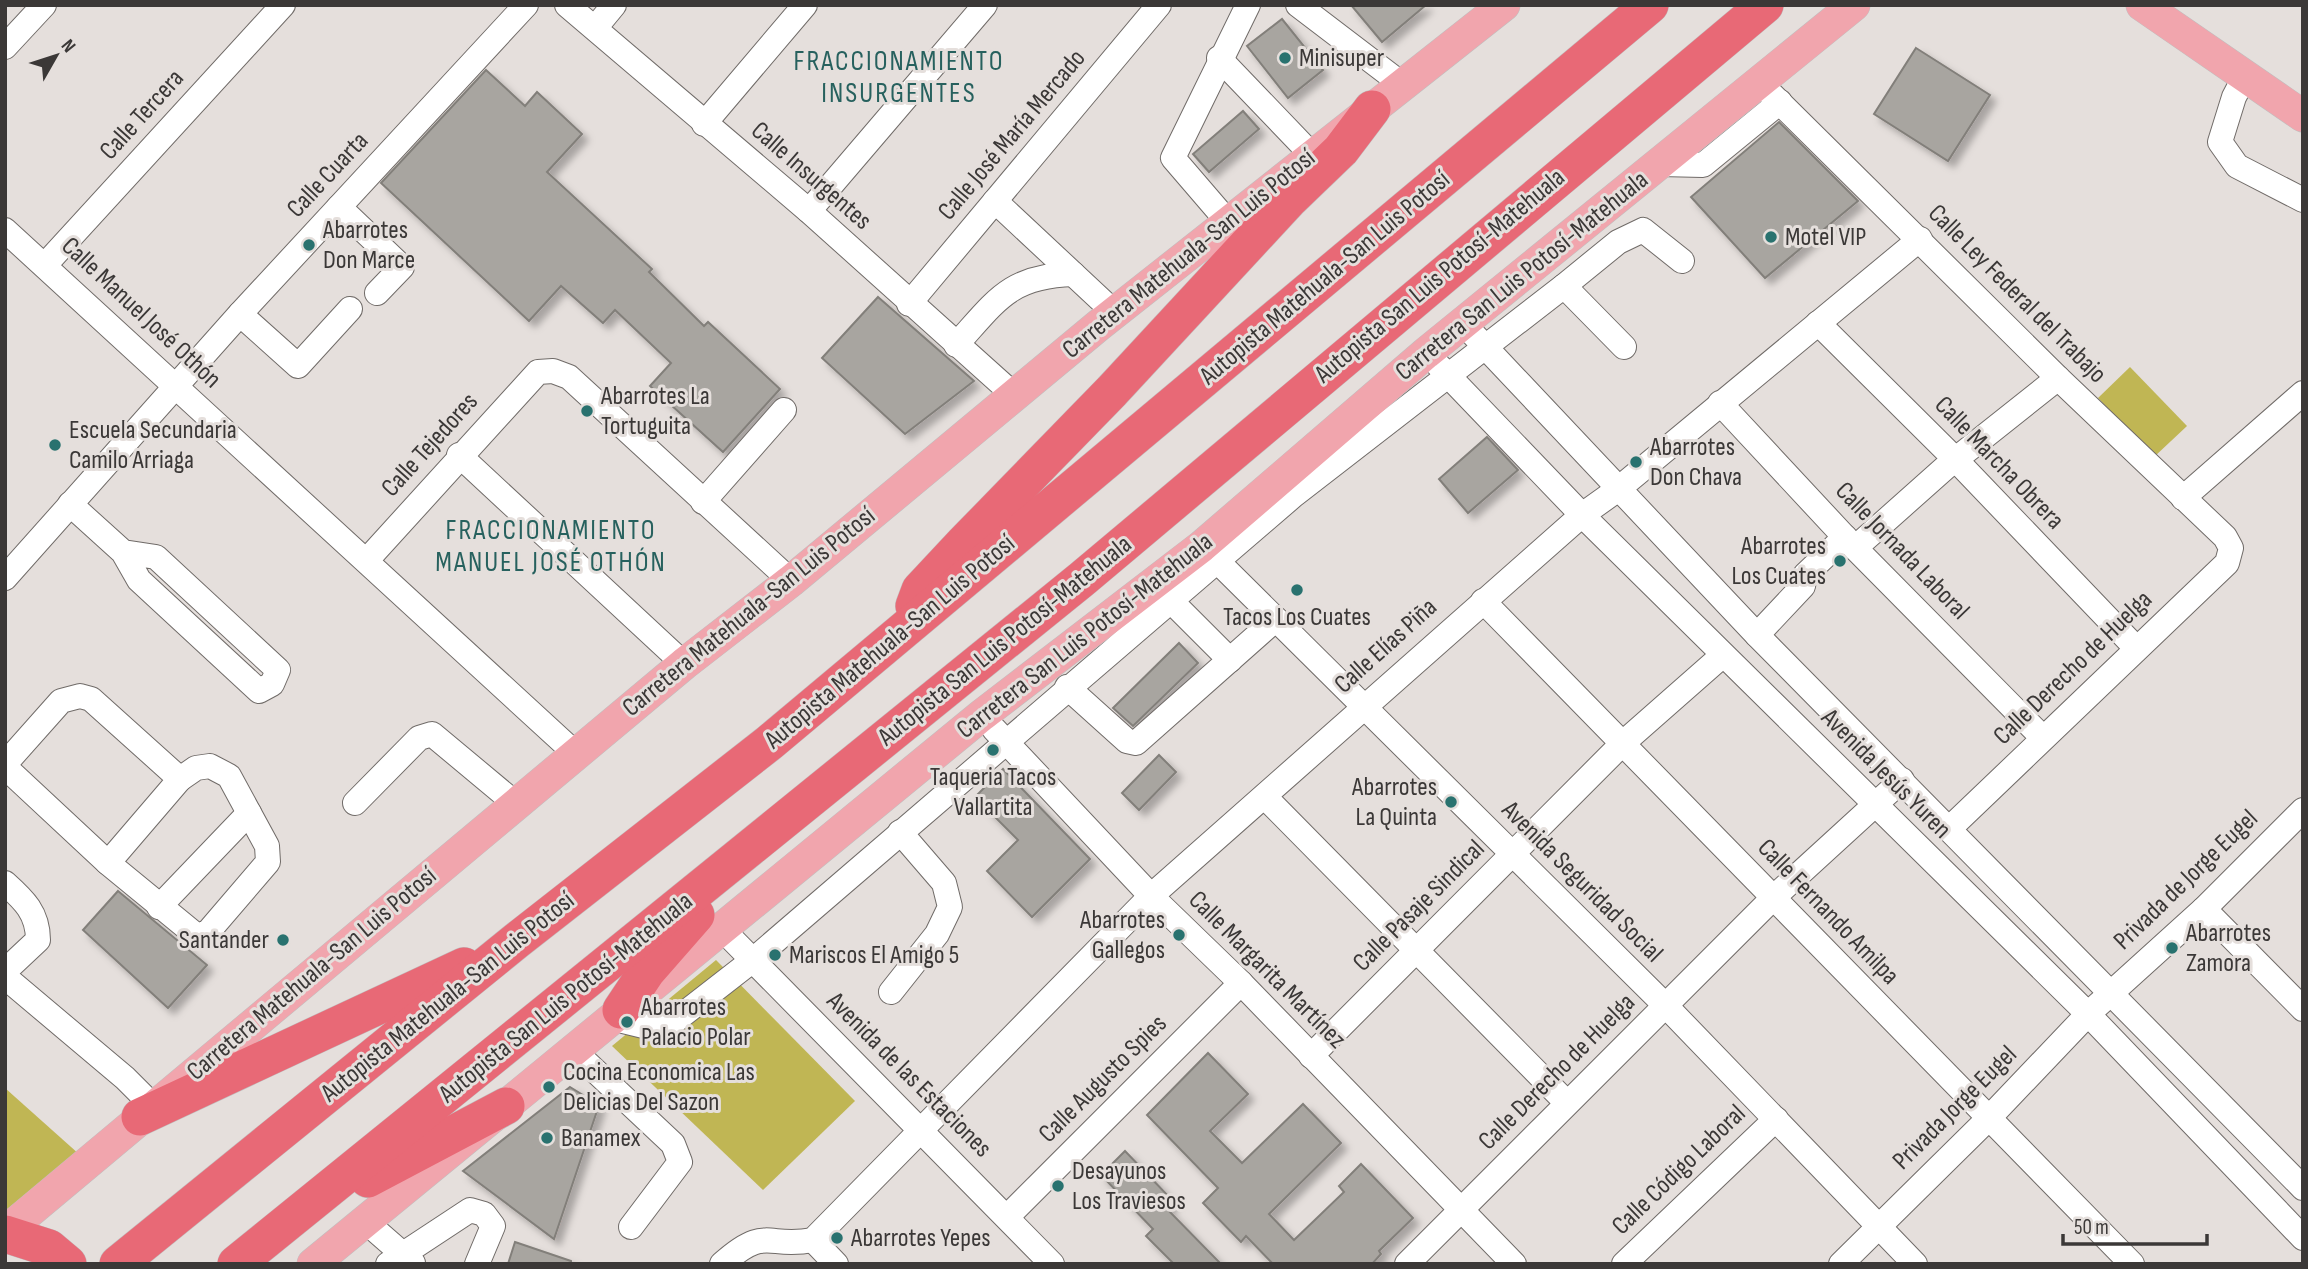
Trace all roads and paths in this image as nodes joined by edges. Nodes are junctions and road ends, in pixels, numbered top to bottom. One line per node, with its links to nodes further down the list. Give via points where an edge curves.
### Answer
1 (44, 5): 18 (street)
2 (283, 5): 36 (street, Calle Tercera)
3 (526, 5): 30 (street, Calle Cuarta)
4 (567, 5): 17 (street, Calle Insurgentes)
5 (614, 5): 17 (street)
6 (805, 5): 26 (street)
7 (985, 5): 31 (street)
8 (1160, 5): 29 (street, Calle José María Mercado)
9 (1248, 5): 19 (street)
10 (1298, 5): 21 (street)
11 (1504, 5): 21 (main road, Carretera Matehuala-San Luis Potosí)
12 (1650, 5): 76 (highway, Autopista Matehuala-San Luis Potosí)
13 (1765, 5): 100 (highway, Autopista San Luis Potosí-Matehuala, via 1082,579)
14 (1854, 5): 23 (main road, Carretera San Luis Potosí-Matehuala)
15 (2142, 5): 20 (main road)
16 (2177, 5): 22 (main road)
17 (595, 29): 26 (street, Calle Insurgentes)
18 (5, 47)
19 (1219, 58): 27 (street); 32 (street, via 1172,158)
20 (2245, 76): 25 (main road); 28 (street, via 2220,142 2237,166)
21 (1403, 85): 24 (main road, Carretera Matehuala-San Luis Potosí)
22 (2303, 92)
23 (1770, 93): 34 (street, Calle Ley Federal del Trabajo); 44 (main road, Carretera San Luis Potosí-Matehuala, via 1660,164)
24 (1372, 108): 27 (main road, Carretera Matehuala-San Luis Potosí); 76 (highway, via 1341,150 920,590)
25 (2303, 116)
26 (704, 124): 31 (street, Calle Insurgentes)
27 (1312, 155): 32 (main road, Carretera Matehuala-San Luis Potosí)
28 (2303, 200)
29 (995, 201): 37 (street); 40 (street, Calle José María Mercado)
30 (339, 207): 39 (street, via 402,267); 42 (street, Calle Cuarta)
31 (809, 211): 40 (street, Calle Insurgentes)
32 (1228, 222): 43 (main road, Carretera Matehuala-San Luis Potosí)
33 (5, 230): 36 (street, Calle Manuel José Othón)
34 (1920, 239): 45 (street, Calle Elías Piña); 51 (street, Calle Ley Federal del Trabajo)
35 (1682, 261): 38 (street, via 1643,230 1618,242)
36 (45, 265): 52 (street, Calle Manuel José Othón)
37 (1073, 274): 43 (street); 46 (street, via 1026,280 1003,293)
38 (1564, 286): 47 (street); 48 (street)
39 (377, 293)
40 (909, 304): 46 (street, Calle Insurgentes)
41 (350, 309): 42 (street, via 298,366)
42 (240, 314): 52 (street, Calle Cuarta)
43 (1116, 314): 54 (main road, Carretera Matehuala-San Luis Potosí)
44 (1463, 323): 47 (street, Avenida Jesús Yuren); 49 (main road, Carretera San Luis Potosí-Matehuala)
45 (1818, 323): 55 (street, Calle Elías Piña); 59 (street, Calle Marcha Obrera)
46 (956, 345): 54 (street, Calle Insurgentes)
47 (1485, 346): 50 (street); 60 (street, Avenida Jesús Yuren)
48 (1624, 347)
49 (1426, 352): 50 (street, Avenida Jesús Yuren); 57 (main road, Carretera San Luis Potosí-Matehuala)
50 (1449, 376): 61 (street); 65 (street, Avenida Jesús Yuren)
51 (2057, 378): 59 (street); 62 (street, Calle Ley Federal del Trabajo)
52 (175, 386): 64 (street, Calle Cuarta); 70 (street, Calle Manuel José Othón)
53 (2303, 393): 62 (street)
54 (1014, 395): 72 (main road, Carretera Matehuala-San Luis Potosí)
55 (1720, 403): 60 (street, Calle Elías Piña); 66 (street, Calle Jornada Laboral)
56 (784, 410): 63 (street)
57 (1309, 453): 61 (main road); 69 (main road, Carretera San Luis Potosí-Matehuala)
58 (459, 455): 63 (street, Calle Tejedores, via 538,372 553,371 569,377); 70 (street, Calle Tejedores); 81 (street)
59 (1956, 460): 66 (street); 78 (street, Calle Marcha Obrera)
60 (1618, 490): 65 (street, Calle Elías Piña); 77 (street, Avenida Jesús Yuren)
61 (1294, 495): 69 (street)
62 (2183, 498): 67 (street, Calle Ley Federal del Trabajo)
63 (703, 502): 72 (street)
64 (70, 504): 68 (street); 71 (street, Calle Cuarta)
65 (1582, 515): 74 (street, Calle Elías Piña); 79 (street, Avenida Jesús Yuren)
66 (1850, 542): 77 (street, via 1805,575 1803,586); 85 (street, Calle Jornada Laboral)
67 (2231, 548): 78 (street, Calle Derecho de Huelga, via 2227,563)
68 (123, 552): 68 (street, via 139,580 259,691 272,684 278,670 156,557)
69 (1209, 553): 73 (street); 75 (street, Avenida Seguridad Social); 84 (main road, Carretera San Luis Potosí-Matehuala)
70 (367, 559): 88 (street, Calle Manuel José Othón)
71 (5, 578)
72 (791, 581): 81 (main road, Carretera Matehuala-San Luis Potosí)
73 (1170, 600): 80 (street); 82 (street)
74 (1483, 601): 83 (street, Calle Elías Piña); 87 (street, Calle Fernando Amilpa)
75 (1276, 619): 80 (street); 83 (street, Avenida Seguridad Social)
76 (905, 631): 109 (highway, Autopista Matehuala-San Luis Potosí)
77 (1757, 635): 91 (street, Avenida Jesús Yuren)
78 (2136, 648): 85 (street, Calle Derecho de Huelga)
79 (1723, 655): 87 (street, Calle Pasaje Sindical); 95 (street, Avenida Jesús Yuren)
80 (1230, 660): 82 (street, via 1136,743 1127,741)
81 (684, 664): 88 (main road, Carretera Matehuala-San Luis Potosí)
82 (1067, 687): 86 (street)
83 (1363, 706): 92 (street, Calle Elías Piña); 101 (street, Avenida Seguridad Social)
84 (982, 715): 86 (street, Calle Margarita Martínez); 108 (main road, Carretera San Luis Potosí-Matehuala)
85 (2043, 738): 98 (street, Calle Derecho de Huelga)
86 (1004, 741): 99 (street); 104 (street, Calle Margarita Martínez)
87 (1623, 743): 101 (street, Calle Pasaje Sindical); 105 (street, Calle Fernando Amilpa)
88 (576, 754): 94 (main road, Carretera Matehuala-San Luis Potosí)
89 (5, 766): 90 (street, via 61,701 80,696 91,699); 102 (street)
90 (180, 779): 96 (street, via 196,768 210,766 229,776); 102 (street)
91 (1902, 780): 95 (street, Calle Derecho de Huelga); 98 (street, Avenida Jesús Yuren)
92 (1265, 797): 104 (street, Calle Elías Piña); 110 (street)
93 (355, 803): 94 (street, via 419,738 432,734)
94 (516, 804): 125 (main road, Carretera Matehuala-San Luis Potosí)
95 (1874, 805): 105 (street, Calle Derecho de Huelga); 120 (street, Avenida Jesús Yuren)
96 (249, 813): 106 (street); 106 (street, via 268,846 268,862 208,932 197,936)
97 (2301, 815): 107 (street, Privada de Jorge Eugel)
98 (1950, 828): 116 (street, Avenida Jesús Yuren)
99 (900, 832): 111 (street); 115 (street, via 944,883 950,907 937,933)
100 (764, 837): 119 (highway, via 647,971); 132 (highway, Autopista San Luis Potosí-Matehuala)
101 (1513, 856): 110 (street, Calle Pasaje Sindical); 117 (street, Avenida Seguridad Social)
102 (108, 863): 106 (street)
103 (5, 883): 112 (street, via 28,904 38,923 38,940)
104 (1151, 896): 114 (street, Calle Margarita Martínez); 128 (street, Calle Elías Piña)
105 (1773, 898): 117 (street, Calle Derecho de Huelga); 127 (street, Calle Fernando Amilpa)
106 (159, 907)
107 (2204, 909): 116 (street, Privada de Jorge Eugel); 118 (street)
108 (723, 930): 111 (street, Avenida de las Estaciones); 119 (main road, Carretera San Luis Potosí-Matehuala)
109 (516, 941): 125 (highway); 142 (highway, Autopista Matehuala-San Luis Potosí)
110 (1416, 950): 122 (street, Calle Pasaje Sindical); 123 (street)
111 (753, 960): 119 (street, via 671,1023 648,1027); 128 (street, Avenida de las Estaciones)
112 (5, 971)
113 (5, 977): 125 (street, via 125,1078)
114 (1241, 983): 122 (street, Calle Margarita Martínez); 131 (street, Calle Augusto Spies)
115 (891, 992)
116 (2110, 993): 120 (street, Privada Jorge Eugel); 129 (street, Avenida Jesús Yuren)
117 (1665, 1006): 123 (street, Calle Derecho de Huelga); 126 (street, Avenida Seguridad Social)
118 (2303, 1009)
119 (616, 1014): 121 (main road, Carretera San Luis Potosí-Matehuala)
120 (2088, 1014): 127 (street, Privada Jorge Eugel); 137 (street, Avenida Jesús Yuren)
121 (573, 1050): 124 (main road, Carretera San Luis Potosí-Matehuala); 135 (street, via 673,1144 680,1161)
122 (1311, 1056): 130 (street, Calle Margarita Martínez)
123 (1567, 1103): 130 (street, Calle Derecho de Huelga)
124 (506, 1107): 132 (highway); 133 (main road, Carretera San Luis Potosí-Matehuala)
125 (146, 1112): 136 (main road, Carretera Matehuala-San Luis Potosí)
126 (1776, 1119): 134 (street, Avenida Seguridad Social); 150 (street, Calle Código Laboral)
127 (1988, 1119): 134 (street, Privada Jorge Eugel); 153 (street, Calle Fernando Amilpa)
128 (921, 1130): 131 (street, Avenida de las Estaciones); 138 (street, Calle Elías Piña)
129 (2303, 1188)
130 (1461, 1210): 148 (street, Calle Derecho de Huelga); 149 (street, Calle Margarita Martínez)
131 (1007, 1217): 147 (street, Avenida de las Estaciones)
132 (293, 1219): 143 (highway, Autopista San Luis Potosí-Matehuala)
133 (366, 1222): 139 (street); 140 (main road, Carretera San Luis Potosí-Matehuala)
134 (1879, 1226): 151 (street, Privada Jorge Eugel); 152 (street, Avenida Seguridad Social)
135 (631, 1227)
136 (5, 1233): 141 (highway, via 49,1248)
137 (2303, 1238)
138 (813, 1240): 145 (street, via 757,1239); 146 (street)
139 (401, 1260): 144 (street, via 470,1210 484,1214 493,1226)
140 (316, 1263)
141 (68, 1264)
142 (118, 1264)
143 (236, 1264)
144 (477, 1264)
145 (722, 1264)
146 (836, 1264)
147 (1052, 1264)
148 (1407, 1264)
149 (1514, 1264)
150 (1624, 1264)
151 (1841, 1264)
152 (1916, 1264)
153 (2132, 1264)

